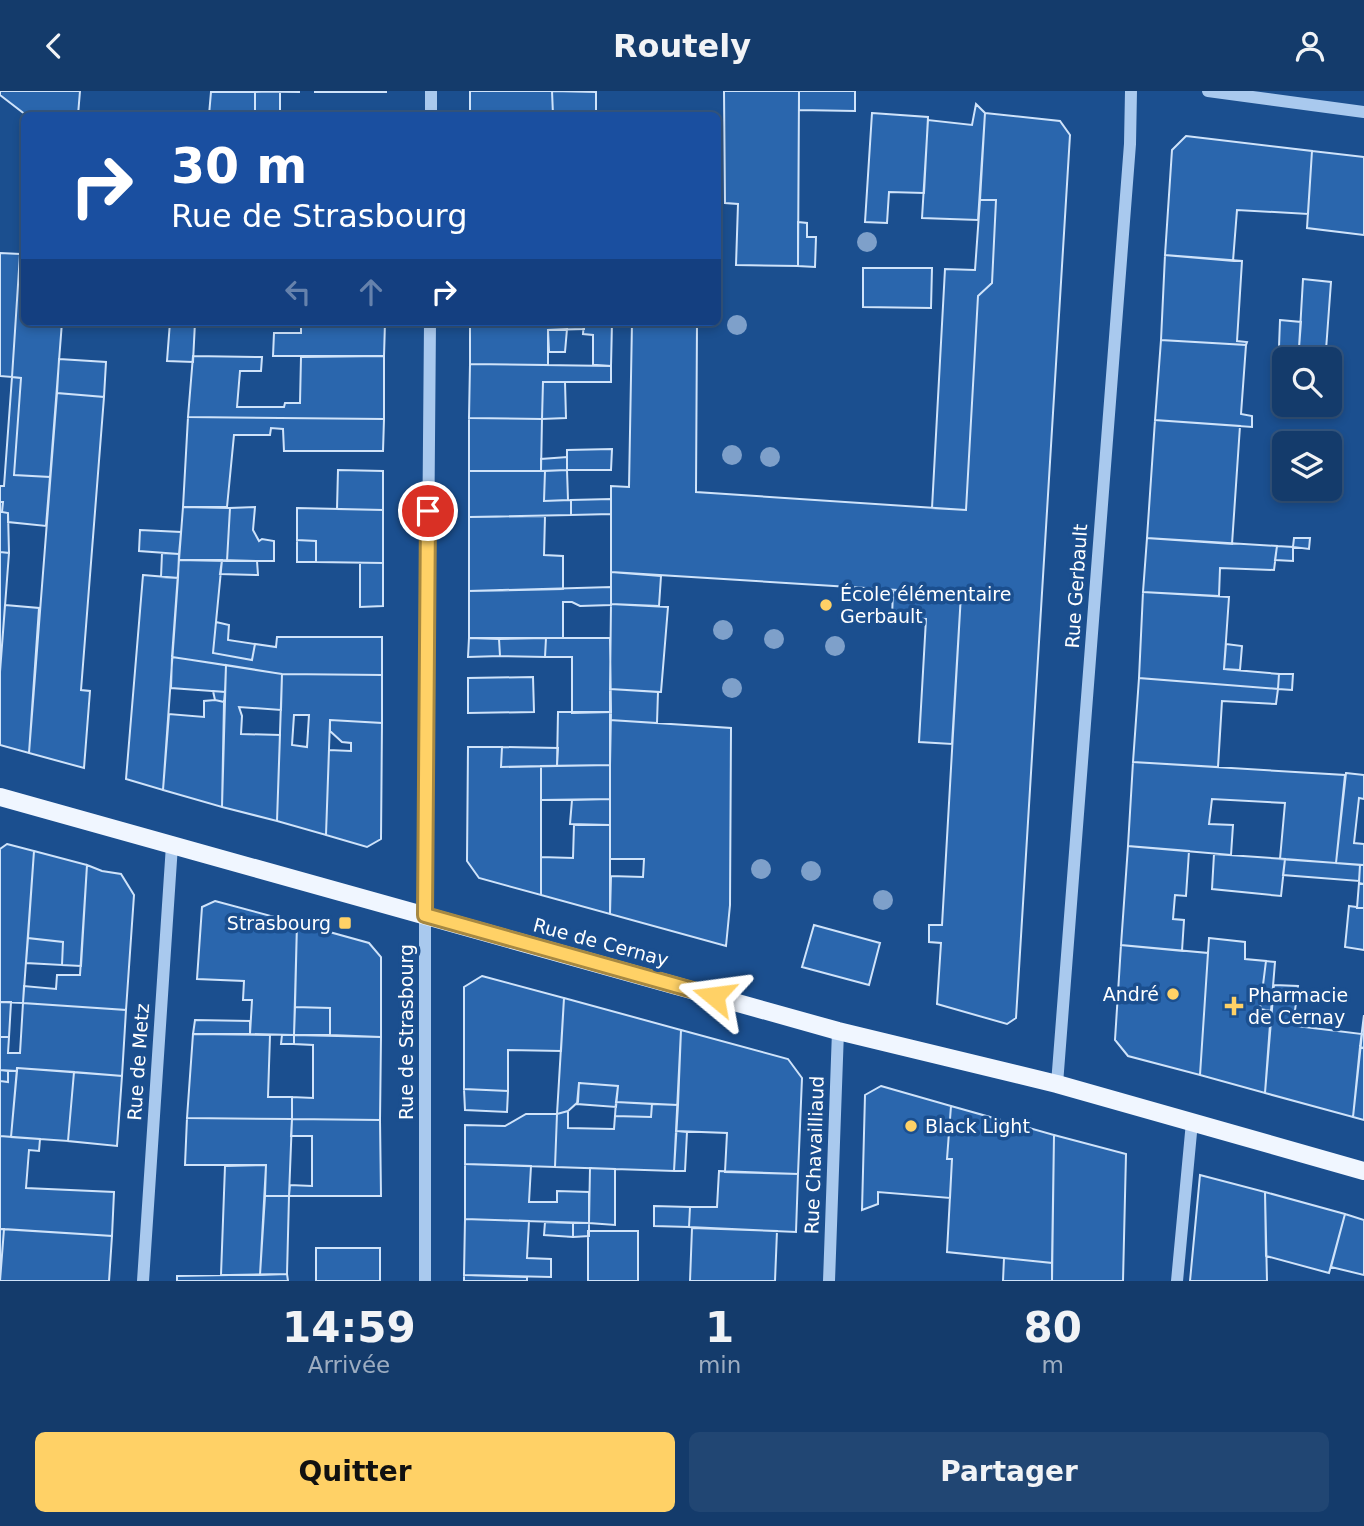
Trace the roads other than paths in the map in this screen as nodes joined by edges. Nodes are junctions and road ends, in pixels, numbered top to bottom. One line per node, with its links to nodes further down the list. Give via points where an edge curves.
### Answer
1 (431, 91): 4 (street)
2 (1131, 91): 11 (street, Rue Gerbault)
3 (1208, 91): 5 (street)
4 (431, 112)
5 (1364, 112)
6 (429, 326): 9 (street, Rue de Strasbourg)
7 (0, 797): 8 (main road, Rue de Cernay)
8 (172, 845): 9 (main road, Rue de Cernay); 14 (street, Rue de Metz)
9 (425, 915): 10 (main road, Rue de Cernay); 15 (street, Rue de Strasbourg)
10 (838, 1031): 11 (main road, Rue de Cernay); 16 (street, Rue Chavailliaud)
11 (1057, 1084): 12 (main road, Rue de Cernay)
12 (1192, 1122): 13 (main road, Rue de Cernay); 17 (street)
13 (1364, 1171)
14 (142, 1281)
15 (425, 1281)
16 (829, 1281)
17 (1177, 1281)

